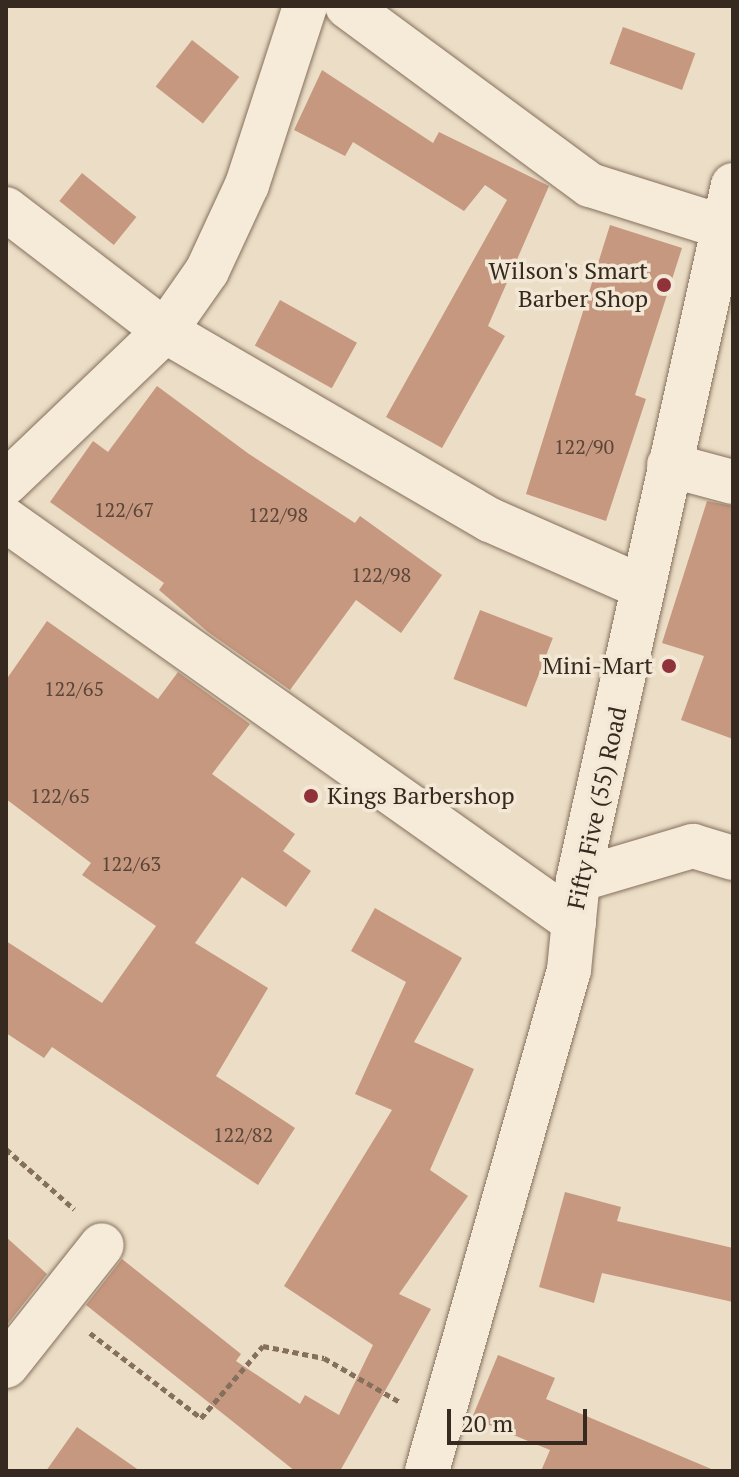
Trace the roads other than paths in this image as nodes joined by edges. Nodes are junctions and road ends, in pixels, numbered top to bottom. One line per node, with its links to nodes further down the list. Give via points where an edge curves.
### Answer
1 (305, 6): 5 (street, via 247,185 207,271)
2 (347, 6): 3 (street, via 590,185)
3 (730, 200): 6 (street, Fifty Five (55) Road)
4 (6, 209): 5 (street)
5 (165, 331): 8 (street); 10 (street, via 490,520)
6 (669, 465): 7 (street); 10 (street, Fifty Five (55) Road)
7 (733, 482)
8 (6, 483)
9 (6, 520): 12 (street)
10 (642, 587): 12 (street, Fifty Five (55) Road)
11 (733, 858): 12 (street, via 693,846)
12 (576, 901): 15 (street, Fifty Five (55) Road, via 569,970)
13 (102, 1245): 14 (street)
14 (6, 1366)
15 (439, 1457)

